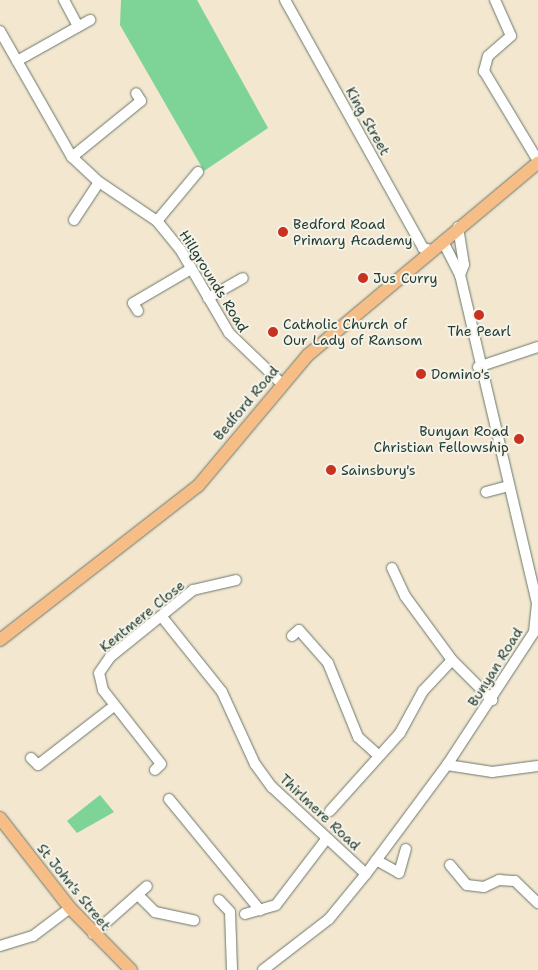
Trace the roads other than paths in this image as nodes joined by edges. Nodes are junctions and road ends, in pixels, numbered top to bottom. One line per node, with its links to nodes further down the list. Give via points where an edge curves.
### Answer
1 (64, 0): 5 (street)
2 (285, 0): 17 (street, King Street, via 424,248)
3 (495, 0): 10 (street, via 511,36 488,56 484,71)
4 (90, 20): 5 (street)
5 (78, 26): 7 (street)
6 (0, 31): 7 (street, Hillgrounds Road)
7 (17, 61): 9 (street, Hillgrounds Road)
8 (136, 93): 9 (street, via 141,101)
9 (72, 157): 12 (street, Hillgrounds Road)
10 (538, 162): 15 (main road, Bedford Road)
11 (198, 172): 14 (street)
12 (99, 182): 13 (street); 14 (street, Hillgrounds Road)
13 (74, 220)
14 (157, 221): 18 (street, Hillgrounds Road)
15 (458, 227): 16 (main road, Bedford Road); 19 (street, Bunyan Road, via 464,265)
16 (443, 241): 17 (main road, Bedford Road); 19 (street, Bunyan Road)
17 (432, 250): 25 (main road, Bedford Road)
18 (191, 269): 21 (street, Hillgrounds Road); 22 (street, via 133,302)
19 (460, 275): 24 (street, Bunyan Road)
20 (243, 278): 21 (street)
21 (208, 298): 25 (street, Hillgrounds Road, via 243,351)
22 (138, 311)
23 (538, 348): 24 (street)
24 (478, 367): 26 (street, Bunyan Road)
25 (281, 382): 32 (main road, Bedford Road, via 198,486)
26 (508, 486): 27 (street); 34 (street, Bunyan Road, via 537,617 516,665)
27 (486, 492)
28 (392, 568): 33 (street, via 405,596)
29 (236, 580): 30 (street, Kentmere Close, via 194,590)
30 (162, 617): 35 (street, Kentmere Close, via 110,656 99,673); 44 (street, Thirlmere Road, via 222,692 254,764 272,787)
31 (292, 636): 36 (street, via 299,630 328,663 358,736)
32 (0, 640)
33 (452, 660): 34 (street); 36 (street, via 423,691 400,733)
34 (492, 700): 38 (street, Bunyan Road)
35 (114, 706): 37 (street, via 38,765); 40 (street, Kentmere Close, via 161,764)
36 (379, 756): 42 (street)
37 (31, 758)
38 (447, 766): 39 (street, via 492,772); 46 (street, Bunyan Road)
39 (538, 766)
40 (155, 770)
41 (169, 799): 54 (street)
42 (330, 811)
43 (0, 818): 53 (main road, St John's Street)
44 (327, 838): 48 (street, Thirlmere Road); 54 (street, via 276,905)
45 (406, 849): 46 (street, via 399,873)
46 (376, 860): 48 (street, Bunyan Road)
47 (450, 864): 52 (street, via 467,885 484,887 499,880 516,882)
48 (366, 874): 61 (street, Bunyan Road, via 329,919)
49 (147, 886): 50 (street)
50 (139, 896): 56 (street, via 155,912); 57 (street)
51 (219, 900): 60 (street, via 230,912)
52 (538, 903)
53 (70, 908): 57 (main road, St John's Street); 58 (street, via 33,936)
54 (260, 910): 55 (street)
55 (245, 914)
56 (194, 920)
57 (93, 934): 59 (main road, St John's Street)
58 (0, 946)
59 (131, 970)
60 (232, 970)
61 (263, 970)

